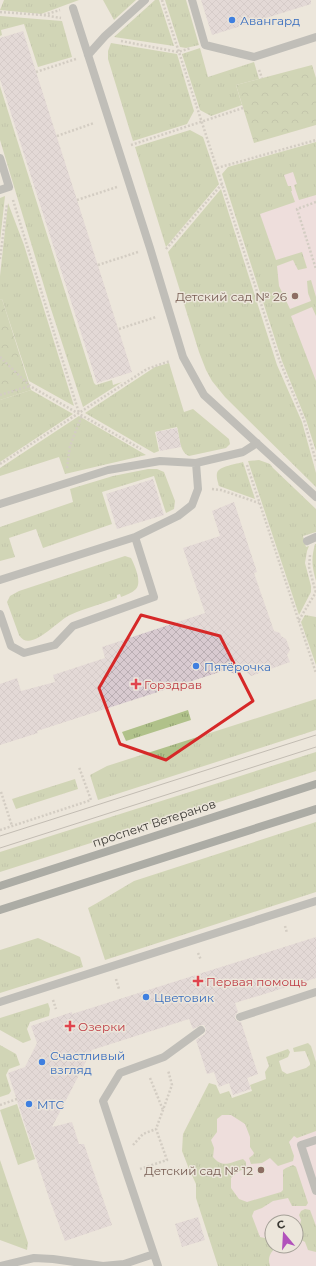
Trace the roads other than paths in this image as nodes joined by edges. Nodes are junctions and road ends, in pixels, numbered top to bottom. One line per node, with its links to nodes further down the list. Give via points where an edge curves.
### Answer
1 (145, 0): 5 (lane)
2 (192, 0): 4 (lane, via 205,45 254,57)
3 (73, 8): 5 (lane)
4 (316, 37)
5 (88, 55): 8 (lane, via 183,357 204,395)
6 (0, 158): 7 (lane, via 9,187)
7 (0, 190)
8 (257, 443): 9 (lane, via 243,452); 10 (lane)
9 (196, 463): 11 (lane, via 160,461 108,470); 12 (lane, via 198,489 192,505 178,516)
10 (316, 497)
11 (0, 504)
12 (135, 537): 13 (lane); 14 (lane, via 154,597 73,626 55,645 24,654 11,646)
13 (0, 580)
14 (0, 614)
15 (316, 784): 17 (main road, проспект Ветеранов)
16 (316, 809): 19 (main road)
17 (0, 886)
18 (316, 901): 21 (lane)
19 (0, 910)
20 (316, 992): 22 (lane)
21 (0, 1002)
22 (240, 1017)
23 (201, 1030): 26 (lane, via 164,1057 120,1073 103,1100)
24 (316, 1140): 25 (lane, via 301,1145)
25 (316, 1191)
26 (154, 1254): 27 (lane, via 124,1264 103,1266 34,1258); 28 (lane)
27 (0, 1266)
28 (158, 1266)

